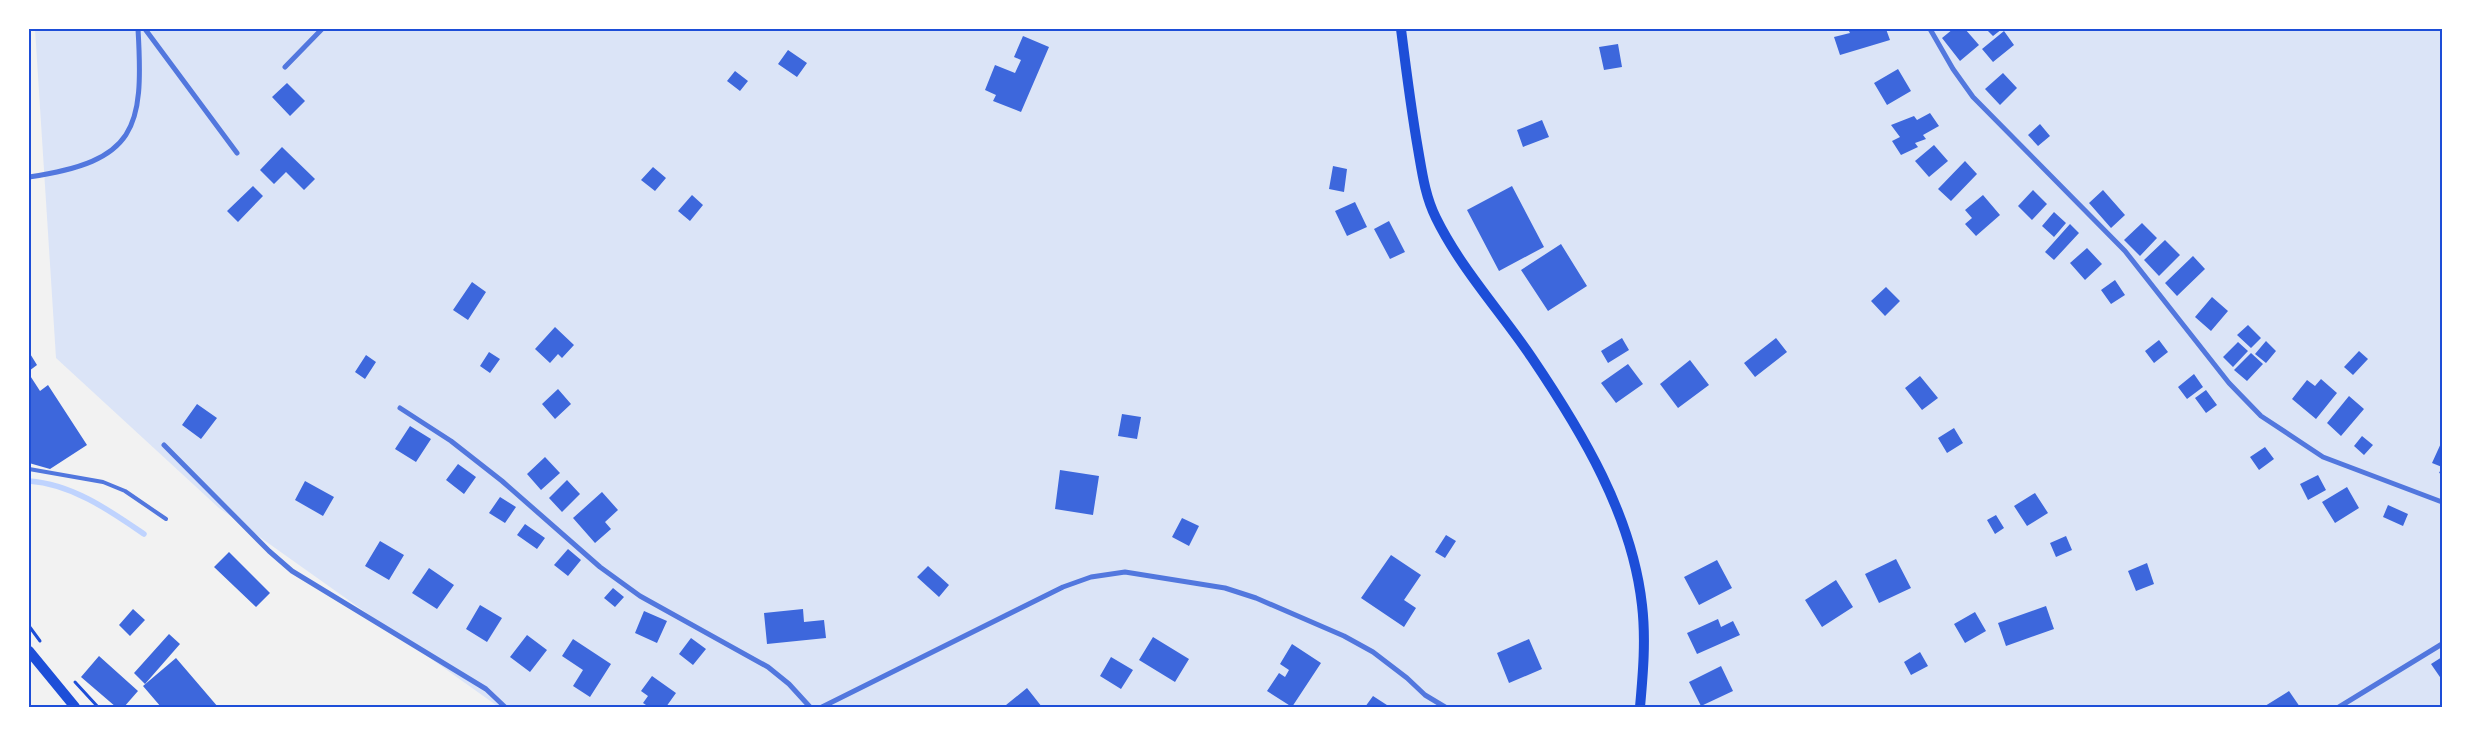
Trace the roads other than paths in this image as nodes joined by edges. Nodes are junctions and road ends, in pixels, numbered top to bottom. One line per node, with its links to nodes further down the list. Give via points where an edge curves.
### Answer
1 (138, 29): 8 (street, via 139,94 131,128 106,155 88,164 65,172)
2 (145, 29): 7 (street)
3 (322, 29): 6 (street)
4 (1401, 29): 21 (main road, via 1424,184 1435,216 1572,421 1622,525 1642,605)
5 (1930, 29): 12 (street, via 1952,68 1974,97 2125,251 2249,405 2295,440 2323,456)
6 (286, 67)
7 (237, 153)
8 (29, 177)
9 (400, 408): 18 (street, via 450,441 502,482 600,567 640,596 768,667)
10 (164, 445): 17 (street, via 268,551 292,571 486,689)
11 (29, 469): 13 (lane, via 103,482 125,490)
12 (2442, 502)
13 (166, 519)
14 (2442, 644): 22 (street)
15 (29, 651): 16 (main road)
16 (75, 707)
17 (505, 707)
18 (810, 707)
19 (822, 707): 20 (street, via 1063,587 1091,577 1125,572 1225,588 1256,598 1373,652)
20 (1444, 707)
21 (1640, 707)
22 (2339, 707)

